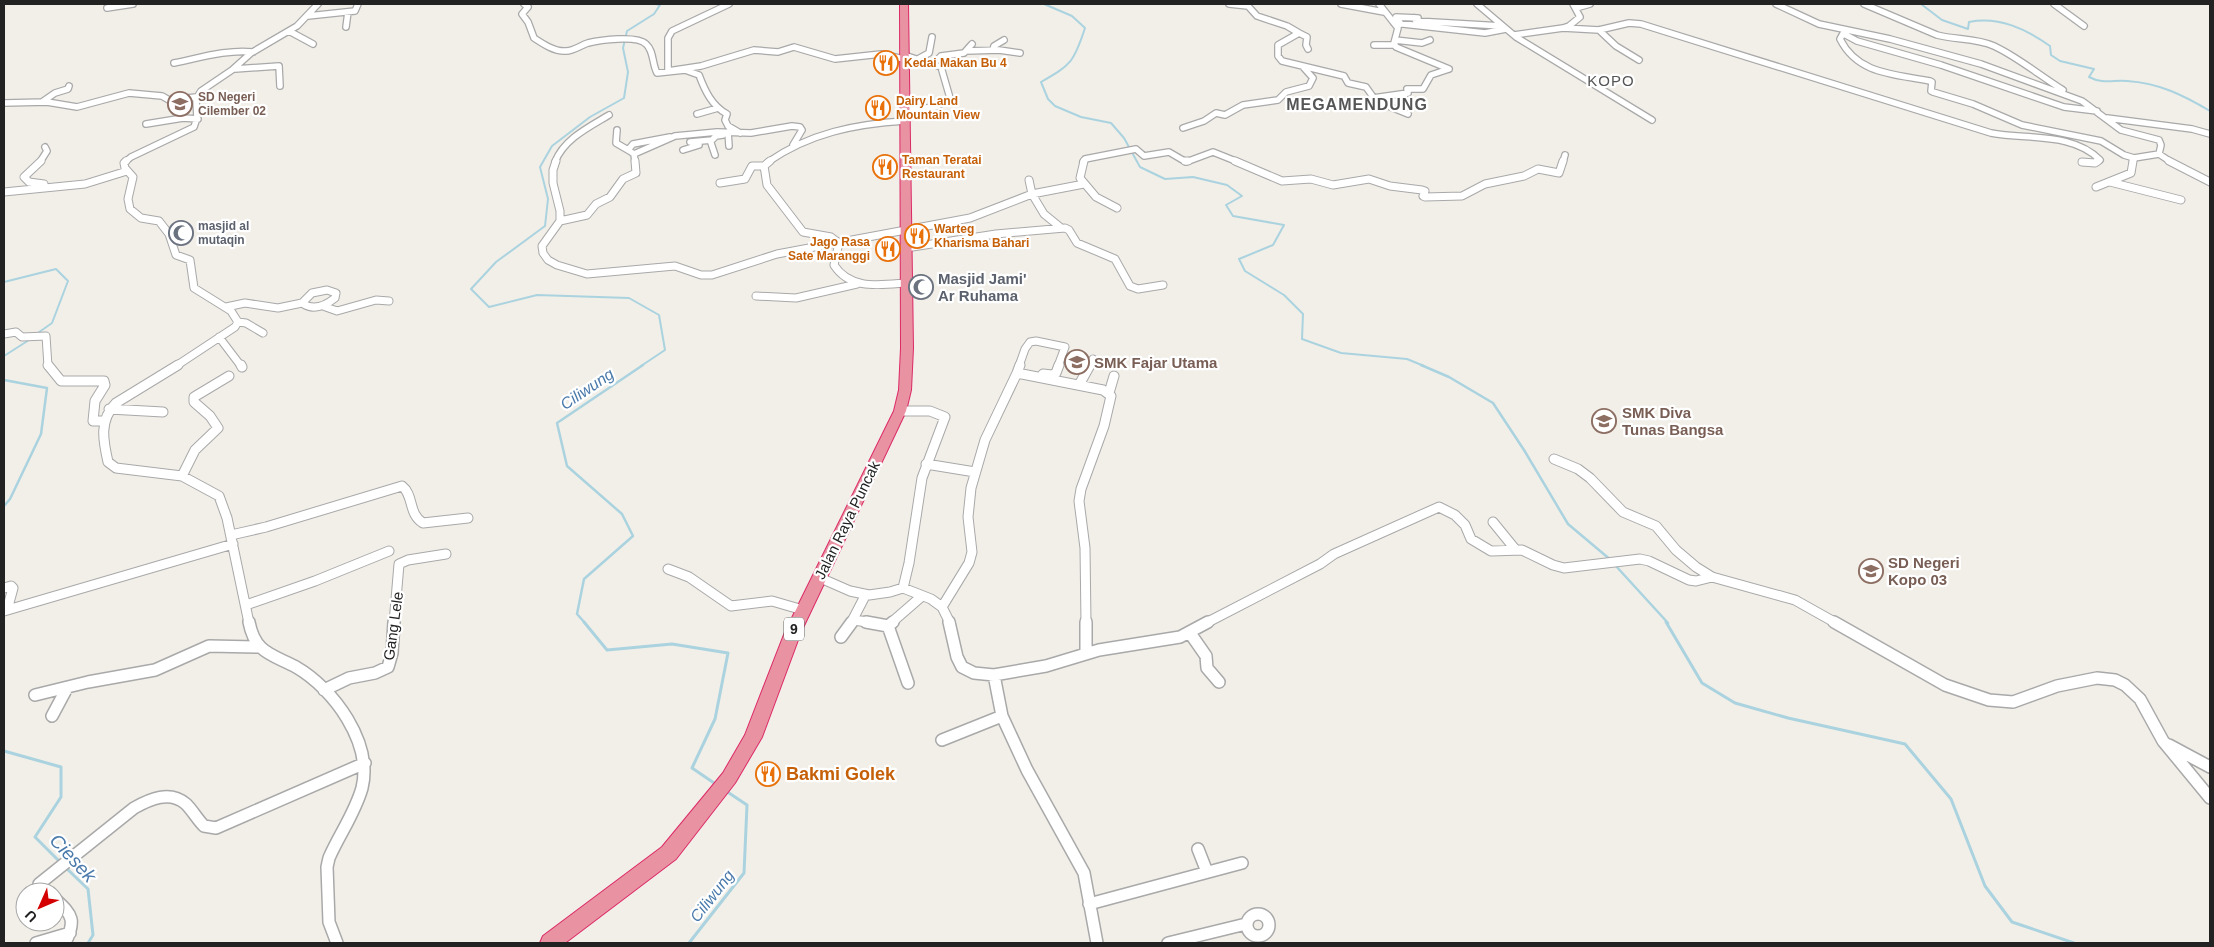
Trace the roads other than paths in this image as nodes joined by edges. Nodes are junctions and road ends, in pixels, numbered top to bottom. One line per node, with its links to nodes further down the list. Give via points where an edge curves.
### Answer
1 (133, 4): 17 (street)
2 (318, 4): 21 (street)
3 (342, 4): 20 (street)
4 (358, 4): 18 (street, via 357,10)
5 (524, 4): 53 (street, via 528,7 522,14 536,40 566,51 590,42 644,41 650,48 657,72)
6 (729, 4): 53 (street, via 672,31 668,38 671,49 667,65)
7 (904, 4): 46 (highway, Jalan Raya Puncak / 9)
8 (1229, 4): 32 (street, via 1249,7 1254,15)
9 (1341, 4): 19 (street)
10 (1379, 4): 19 (street)
11 (1476, 4): 27 (street)
12 (1590, 4): 16 (street)
13 (1776, 4): 31 (street, via 1816,23)
14 (1864, 4): 58 (street, via 1936,35 1971,39 1994,46)
15 (2054, 4): 25 (street)
16 (1574, 6): 28 (street, via 1580,14 1579,19)
17 (107, 8)
18 (348, 12): 20 (street); 26 (street)
19 (1384, 12): 24 (street)
20 (339, 13): 21 (street)
21 (308, 16): 30 (street)
22 (1446, 19): 23 (street)
23 (1430, 20): 24 (street, via 1396,17); 27 (street)
24 (1398, 23): 27 (street, via 1485,33); 37 (street)
25 (2084, 26)
26 (346, 27)
27 (1504, 27): 33 (street)
28 (1564, 28): 29 (street); 33 (street)
29 (1599, 30): 48 (street, via 1616,46); 90 (street, via 1626,20 1995,134 2073,143 2092,152 2100,160)
30 (289, 31): 38 (street); 43 (street)
31 (1845, 32): 58 (street, via 1881,36 1961,57); 62 (street, via 1859,41 2059,105); 89 (street, via 1840,40 1846,51 1868,67 1930,81 1932,92 1973,104 2022,125 2100,141)
32 (1299, 33): 41 (street, via 1307,37); 51 (street, via 1282,42 1277,53 1284,62)
33 (1514, 35): 69 (street)
34 (932, 37): 47 (street, via 930,53)
35 (1004, 40): 42 (street)
36 (1430, 40): 37 (street, via 1422,43)
37 (1395, 42): 40 (street); 57 (street, via 1400,49 1449,69 1431,75 1423,89 1407,89 1408,93)
38 (313, 44)
39 (972, 44): 44 (street)
40 (1374, 45)
41 (1308, 49)
42 (993, 50): 44 (street); 45 (street)
43 (253, 52): 49 (street); 52 (street)
44 (966, 52): 50 (street, via 942,56)
45 (1020, 53)
46 (904, 57): 47 (street); 53 (street, via 883,54 835,59 794,47 777,52 754,50 701,66); 66 (highway, Jalan Raya Puncak / 9)
47 (918, 59): 50 (street)
48 (1639, 60)
49 (174, 63)
50 (934, 63): 66 (street, via 941,67 949,100)
51 (1303, 67): 57 (street, via 1344,76 1348,83 1366,87); 71 (street, via 1313,78 1306,87 1286,92 1278,100 1243,106 1224,115 1216,113)
52 (235, 68): 55 (street, via 279,66); 56 (street, via 201,90)
53 (669, 71): 61 (street, via 685,70 699,75)
54 (69, 86): 59 (street)
55 (280, 86)
56 (196, 98): 59 (street, via 171,100 162,96 118,92 77,107); 68 (street, via 194,109)
57 (1373, 98): 64 (street)
58 (2076, 98): 62 (street)
59 (41, 102): 60 (street)
60 (4, 103)
61 (718, 108): 63 (street); 74 (street, via 727,114 728,126)
62 (2097, 111): 67 (street)
63 (697, 114)
64 (1408, 114)
65 (609, 115): 104 (street, via 570,140 557,156 552,181)
66 (905, 116): 79 (street, via 838,128); 106 (highway, Jalan Raya Puncak / 9)
67 (2107, 118): 75 (street); 86 (street, via 2121,130 2161,141)
68 (198, 119): 70 (street); 92 (street, via 191,128 129,158 124,164)
69 (1652, 120)
70 (146, 124)
71 (1183, 128)
72 (617, 130): 82 (street, via 616,143)
73 (728, 133): 74 (street); 76 (street); 78 (street, via 716,136); 80 (street)
74 (740, 133): 79 (street, via 800,126 802,130)
75 (2210, 134)
76 (670, 137): 82 (street, via 635,143); 85 (street)
77 (690, 142): 78 (street)
78 (712, 142): 83 (street); 87 (street)
79 (793, 145): 91 (street)
80 (729, 146)
81 (45, 147): 98 (street, via 46,154 24,178)
82 (628, 150): 85 (street)
83 (683, 150)
84 (1124, 151): 88 (street, via 1136,149 1144,156 1170,153 1185,162 1213,152 1282,181 1312,179 1333,185 1371,179 1390,186 1422,190 1425,197 1462,196 1485,184 1524,176 1538,168 1560,173); 97 (street, via 1085,159 1080,177)
85 (634, 154): 104 (street, via 636,173 623,179 610,197 596,204 587,214)
86 (2159, 154): 89 (street); 95 (street)
87 (715, 155)
88 (1565, 155)
89 (2134, 158): 94 (street, via 2131,173)
90 (2082, 162)
91 (764, 166): 96 (street, via 752,166 745,179); 107 (street, via 766,185 802,231 831,237)
92 (127, 171): 98 (street, via 85,184); 116 (street, via 133,177 128,198 130,209 139,218 158,221 168,234 176,255 190,260 194,288)
93 (1029, 180): 101 (street)
94 (2110, 182): 99 (street); 102 (street)
95 (2210, 182)
96 (720, 183)
97 (1084, 184): 101 (street); 103 (street, via 1100,200)
98 (51, 186): 100 (street)
99 (2096, 187)
100 (4, 192)
101 (1032, 194): 105 (street, via 1044,214); 106 (street, via 970,218)
102 (2181, 200)
103 (1117, 208)
104 (560, 221): 107 (street, via 542,246 543,256 557,265 591,274 675,266 712,275 777,254)
105 (1060, 227): 108 (street); 111 (street, via 1068,229 1077,243 1115,259 1130,286 1138,289)
106 (907, 230): 107 (street); 108 (highway, Jalan Raya Puncak / 9)
107 (839, 243): 110 (street, via 833,261 835,268)
108 (906, 248): 109 (highway, Jalan Raya Puncak / 9)
109 (906, 283): 110 (street); 129 (highway, Jalan Raya Puncak / 9, via 906,385)
110 (857, 284): 112 (street, via 796,298)
111 (1163, 285)
112 (756, 296)
113 (389, 301): 115 (street, via 378,299 337,311)
114 (302, 303): 115 (street, via 309,307); 115 (street, via 311,293 334,291 335,298); 116 (street, via 278,308 245,303)
115 (322, 306)
116 (226, 308): 117 (street)
117 (238, 322): 118 (street); 120 (street)
118 (263, 333)
119 (4, 334): 131 (street, via 17,332 27,337 46,336 48,366 60,380 70,383 96,379 105,383 95,401 93,421)
120 (219, 337): 122 (street); 128 (street)
121 (1093, 358): 126 (street)
122 (242, 367)
123 (1018, 371): 123 (street, via 1030,342 1065,347 1054,374); 126 (street); 134 (street, via 985,440)
124 (229, 376): 135 (street, via 194,398 218,428 195,450)
125 (1114, 376): 127 (street)
126 (1079, 385): 127 (street)
127 (1109, 393): 158 (street, via 1104,426 1079,501 1085,548)
128 (109, 409): 130 (street); 131 (street)
129 (900, 411): 133 (street, via 944,415); 144 (highway, Jalan Raya Puncak / 9)
130 (162, 412)
131 (104, 421): 135 (street, via 103,437 110,465 121,470)
132 (1554, 459): 143 (street, via 1590,478 1623,512 1656,526 1676,550)
133 (926, 464): 134 (street); 146 (street)
134 (975, 472): 150 (street, via 969,501 970,558 966,571)
135 (182, 476): 138 (street, via 219,496)
136 (468, 518): 138 (street, via 418,521 406,489 400,487)
137 (1493, 522): 139 (street)
138 (232, 540): 149 (street); 151 (street)
139 (1515, 549): 143 (street, via 1560,568 1647,560 1692,581); 155 (street, via 1497,552 1483,546 1471,539 1466,526 1455,515 1444,508 1436,508 1334,554)
140 (389, 551): 149 (street)
141 (446, 554): 163 (street, Gang Lele, via 399,564 392,654 388,667)
142 (668, 569): 152 (street, via 689,577 731,606 772,601)
143 (1712, 576): 168 (street, via 1795,600 1937,681 1979,698 2007,703 2057,686 2097,678 2115,680 2140,699)
144 (818, 577): 147 (street); 152 (highway, Jalan Raya Puncak / 9)
145 (4, 588): 151 (street, via 13,588)
146 (903, 588): 147 (street); 148 (street)
147 (865, 596): 153 (street)
148 (922, 596): 150 (street); 154 (street)
149 (246, 605): 157 (street, via 251,634)
150 (942, 607): 159 (street, via 950,624 956,657 962,667 974,673)
151 (6, 610)
152 (803, 610): 182 (highway, Jalan Raya Puncak / 9, via 753,736 729,778 669,853)
153 (854, 620): 154 (street); 156 (street)
154 (888, 626): 161 (street)
155 (1190, 633): 158 (street); 160 (street, via 1206,656 1207,668)
156 (841, 637)
157 (260, 647): 162 (street, via 209,646 156,670); 163 (street, via 302,671)
158 (1086, 652): 159 (street, via 1046,666)
159 (994, 675): 166 (street)
160 (1219, 682)
161 (908, 683)
162 (67, 688): 164 (street); 165 (street)
163 (324, 690): 169 (street, via 352,730)
164 (36, 695)
165 (52, 716)
166 (1002, 716): 167 (street); 176 (street, via 1027,770 1084,873)
167 (942, 740)
168 (2163, 741): 170 (street); 171 (street)
169 (365, 763): 175 (street, via 216,828 204,826 179,798 156,798 134,808 68,861); 181 (street, via 364,779 355,807 327,865 329,920)
170 (2210, 767)
171 (2210, 798)
172 (1198, 849): 174 (street)
173 (1242, 863): 174 (street)
174 (1207, 872): 176 (street)
175 (48, 882)
176 (1089, 904): 183 (street)
177 (65, 908): 179 (street, via 73,920)
178 (1247, 926): 184 (street); 185 (street)
179 (67, 938): 180 (street, via 51,937)
180 (36, 943)
181 (337, 943)
182 (550, 943)
183 (1097, 943)
184 (1168, 943)
185 (1186, 943)

